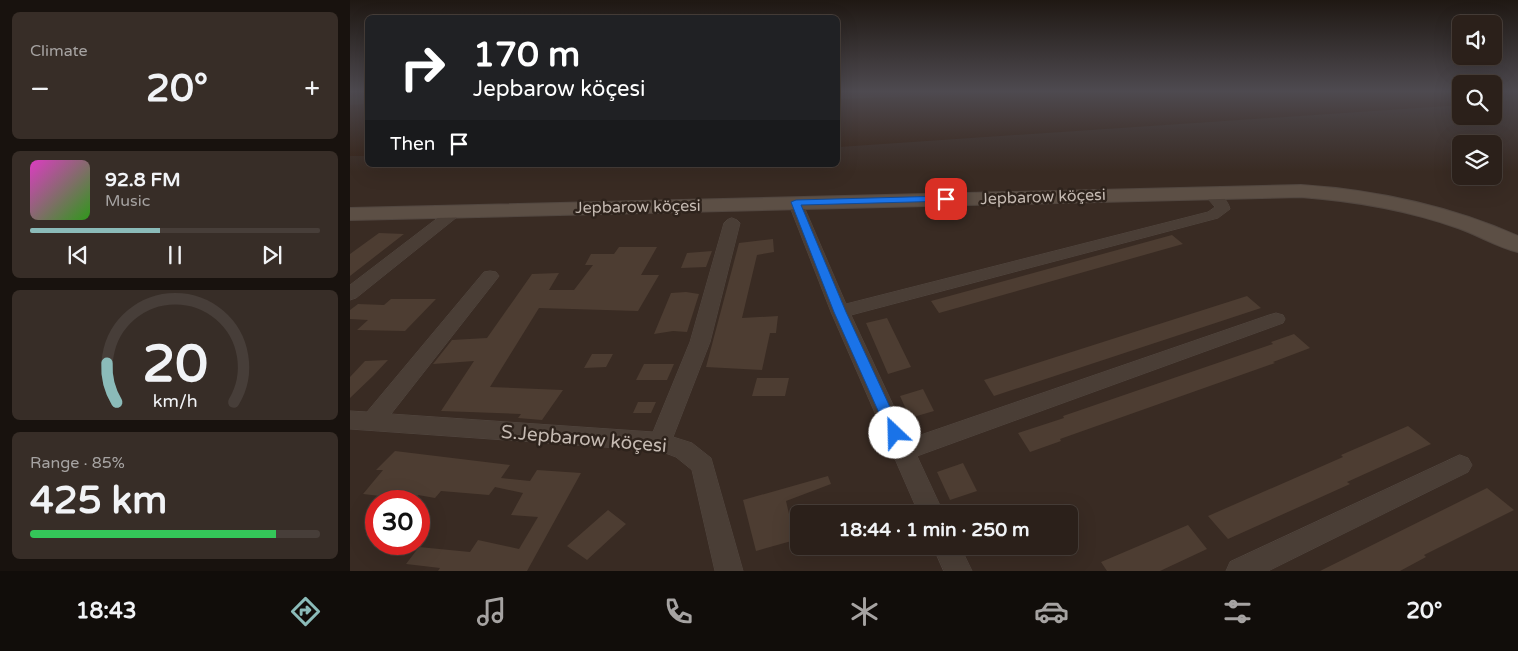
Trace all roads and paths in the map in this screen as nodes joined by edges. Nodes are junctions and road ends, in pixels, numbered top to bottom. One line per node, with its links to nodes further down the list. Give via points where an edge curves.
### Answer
1 (1209, 192): 2 (street, Jepbarow köçesi); 6 (street, Jepbarow köçesi, via 1302,192 1365,198 1436,213); 9 (street, via 1224,209 1213,215)
2 (796, 202): 3 (street, Jepbarow köçesi); 9 (street)
3 (457, 210): 4 (street, Jepbarow köçesi); 8 (street)
4 (350, 214)
5 (732, 223): 13 (street, via 700,342)
6 (1518, 245)
7 (490, 276): 12 (street)
8 (350, 294)
9 (840, 312): 14 (street)
10 (1276, 319): 14 (street)
11 (350, 420): 12 (street, S.Jepbarow köçesi)
12 (373, 422): 13 (street, S.Jepbarow köçesi)
13 (660, 442): 18 (street, S.Jepbarow köçesi, via 684,450 703,465)
14 (903, 451): 16 (street)
15 (1460, 465): 20 (street)
16 (928, 505)
17 (950, 555): 19 (street)
18 (729, 571)
19 (958, 571)
20 (1240, 571)

